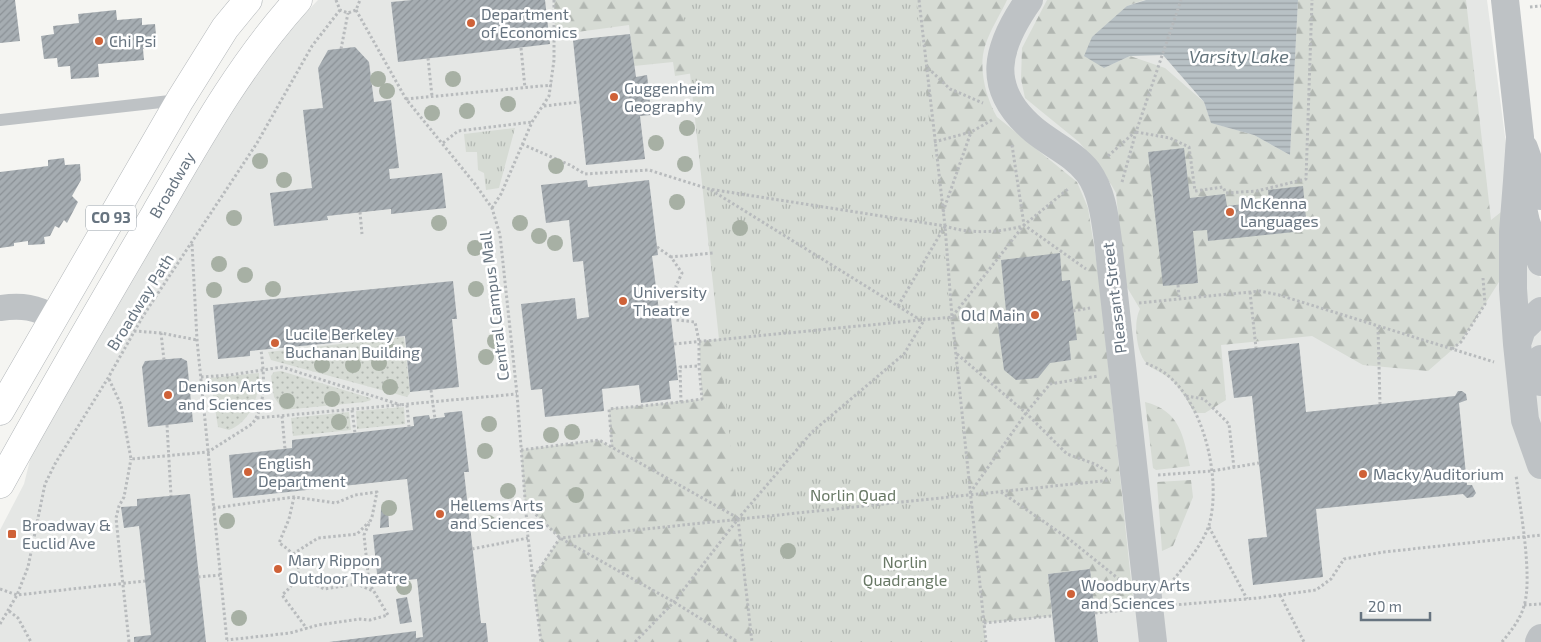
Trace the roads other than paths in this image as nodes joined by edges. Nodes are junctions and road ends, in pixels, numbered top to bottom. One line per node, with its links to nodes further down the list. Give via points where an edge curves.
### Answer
1 (231, 0): 6 (street)
2 (249, 0): 6 (main road, CO 93); 7 (main road, via 247,35)
3 (298, 0): 7 (main road, Broadway / CO 93, via 277,23)
4 (1029, 0): 24 (street, Pleasant Street, via 1012,26 999,74 1014,109 1034,130 1066,150 1088,173 1099,195 1108,241 1141,608)
5 (1504, 0): 10 (street)
6 (225, 28): 8 (main road, CO 93)
7 (236, 80): 22 (main road, Broadway / CO 93, via 149,223)
8 (180, 100): 9 (lane); 16 (main road, CO 93)
9 (0, 120)
10 (1520, 137): 11 (street); 12 (street)
11 (1517, 181): 13 (street, via 1526,222); 17 (street, via 1513,271)
12 (1541, 196)
13 (1541, 262)
14 (0, 308): 16 (street, via 31,307)
15 (1541, 311): 17 (street, via 1522,329)
16 (55, 318): 20 (main road, CO 93)
17 (1517, 344): 21 (street, via 1525,420)
18 (1541, 359): 19 (street)
19 (1541, 382)
20 (0, 411)
21 (1541, 465)
22 (0, 484)
23 (1541, 638): 25 (street)
24 (1153, 642)
25 (1539, 642)

